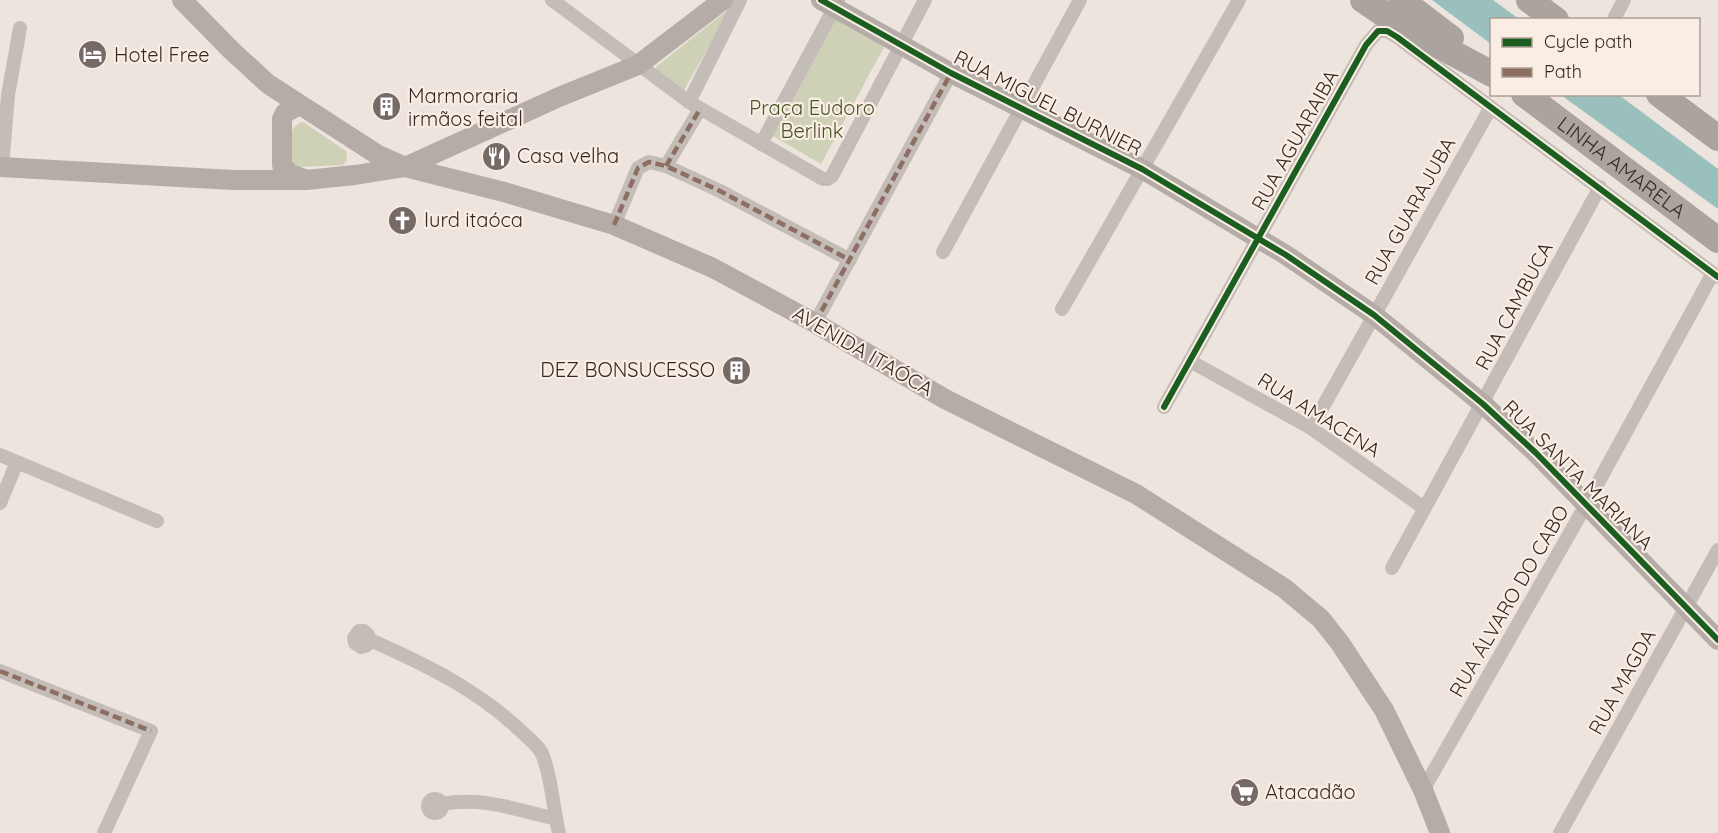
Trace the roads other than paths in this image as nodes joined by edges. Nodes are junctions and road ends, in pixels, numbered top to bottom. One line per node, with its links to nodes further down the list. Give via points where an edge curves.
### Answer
1 (182, 0): 23 (main road, AVENIDA ITAÓCA, via 268,84)
2 (552, 0): 17 (street)
3 (723, 0): 17 (main road)
4 (740, 0): 24 (street)
5 (925, 0): 16 (street)
6 (1080, 0): 26 (street)
7 (1239, 0): 33 (street)
8 (1363, 0): 18 (highway, via 1397,23)
9 (1401, 0): 19 (highway)
10 (1624, 0): 13 (street)
11 (832, 3): 16 (main road, RUA MIGUEL BURNIER); 29 (street)
12 (1545, 7): 14 (highway)
13 (1614, 17)
14 (1571, 18)
15 (20, 28): 31 (street)
16 (900, 46): 20 (main road, RUA MIGUEL BURNIER); 29 (street, via 828,179 819,178)
17 (638, 65): 24 (street); 28 (main road)
18 (1490, 71)
19 (1490, 71)
20 (951, 73): 26 (main road, RUA MIGUEL BURNIER); 41 (street)
21 (1527, 96): 39 (highway, LINHA AMARELA)
22 (1665, 98): 27 (highway)
23 (299, 105): 32 (main road, AVENIDA ITAÓCA, via 378,155); 34 (main road, via 282,119 282,165 290,174)
24 (694, 106): 29 (street); 30 (street)
25 (1491, 107): 36 (street); 38 (street, RUA AGUARAIBA, via 1387,32 1378,31 1366,45); 44 (street, RUA GUARAJUBA)
26 (1021, 108): 33 (main road, RUA MIGUEL BURNIER); 40 (street)
27 (1718, 138)
28 (457, 144): 32 (main road); 35 (main road, via 448,162 453,174)
29 (760, 144)
30 (666, 166): 37 (street, via 649,162 640,165); 41 (street)
31 (1, 167): 34 (main road, via 233,180)
32 (405, 167): 34 (main road); 35 (main road, AVENIDA ITAÓCA)
33 (1142, 170): 38 (main road, RUA MIGUEL BURNIER); 43 (street)
34 (306, 180)
35 (465, 183): 37 (main road, AVENIDA ITAÓCA)
36 (1600, 187): 42 (street); 47 (street, RUA CAMBUCA)
37 (614, 225): 45 (main road, AVENIDA ITAÓCA, via 713,268)
38 (1259, 239): 44 (main road, RUA SANTA MARIANA); 46 (street, RUA AGUARAIBA)
39 (1718, 240)
40 (943, 252)
41 (850, 260): 45 (street)
42 (1715, 275): 53 (street, RUA ÁLVARO DO CABO)
43 (1062, 309)
44 (1374, 315): 47 (main road, RUA SANTA MARIANA); 49 (street, RUA GUARAJUBA)
45 (815, 323): 62 (main road, AVENIDA ITAÓCA, via 945,399 1136,494 1284,588 1321,619 1340,643 1384,710)
46 (1190, 361): 48 (street, RUA AGUARAIBA); 49 (street, RUA AMACENA)
47 (1483, 404): 53 (main road, RUA SANTA MARIANA); 54 (street, RUA CAMBUCA)
48 (1164, 407)
49 (1311, 428): 54 (street, RUA AMACENA)
50 (0, 455): 51 (street)
51 (17, 462): 52 (street); 55 (street)
52 (0, 503)
53 (1587, 503): 58 (main road, RUA SANTA MARIANA); 62 (street, RUA ÁLVARO DO CABO)
54 (1424, 508): 57 (street, RUA CAMBUCA)
55 (157, 521)
56 (1718, 550): 58 (street, RUA MAGDA)
57 (1392, 568)
58 (1686, 607): 60 (main road, RUA SANTA MARIANA); 67 (street, RUA MAGDA)
59 (370, 640): 64 (street, via 467,689 532,742 543,756)
60 (1718, 640)
61 (0, 671): 65 (street, via 151,731)
62 (1423, 790): 66 (main road, AVENIDA ITAÓCA)
63 (442, 804): 64 (street, via 478,801)
64 (558, 826)
65 (104, 833)
66 (1440, 833)
67 (1560, 833)

